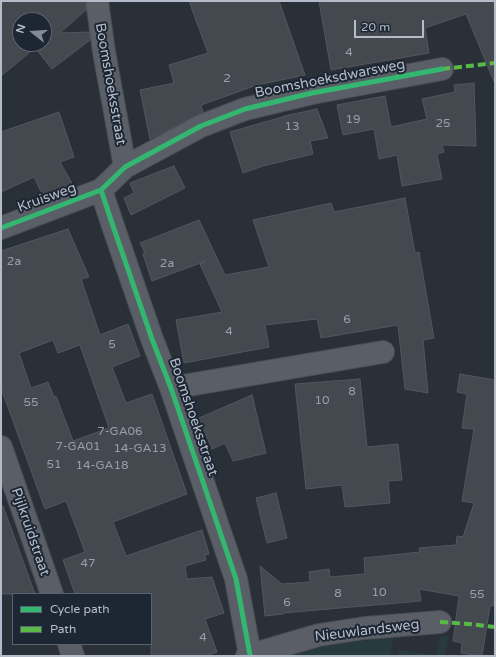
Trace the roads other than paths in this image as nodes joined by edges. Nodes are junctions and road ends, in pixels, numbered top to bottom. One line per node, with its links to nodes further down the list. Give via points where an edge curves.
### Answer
1 (97, 1): 3 (street, Boomshoeksstraat)
2 (442, 69): 3 (street, Boomshoeksdwarsweg, via 312,93 245,109 201,126)
3 (125, 167): 4 (street, Boomshoeksdwarsweg)
4 (102, 190): 5 (street, Kruisweg); 7 (street, Boomshoeksstraat)
5 (1, 228)
6 (383, 352): 7 (street, Boomshoeksstraat)
7 (171, 388): 13 (street, Boomshoeksstraat, via 236,579)
8 (1, 447): 9 (street, Pijlkruidstraat)
9 (52, 593)
10 (440, 622): 13 (street, Nieuwlandsweg, via 365,628 319,635)
11 (69, 645): 12 (street)
12 (73, 656)
13 (249, 656)

